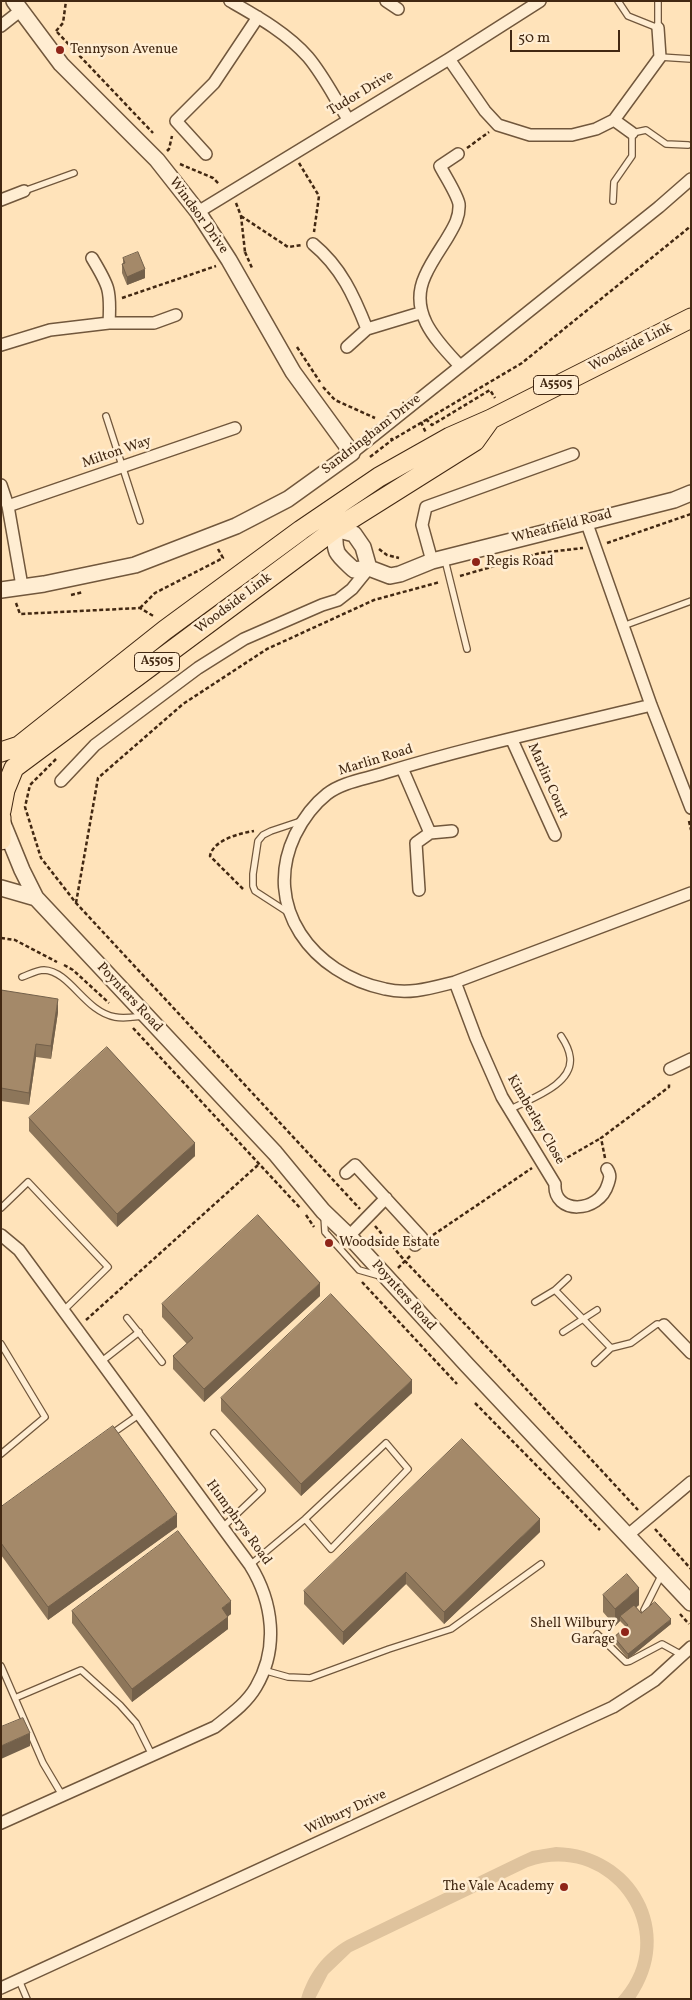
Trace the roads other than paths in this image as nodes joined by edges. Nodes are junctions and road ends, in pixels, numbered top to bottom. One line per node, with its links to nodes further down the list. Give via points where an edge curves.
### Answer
1 (230, 1): 8 (street)
2 (386, 1): 7 (street)
3 (539, 1): 12 (street, Tudor Drive)
4 (618, 1): 10 (lane, via 628,16)
5 (658, 1): 10 (lane)
6 (17, 6): 9 (street); 25 (street, Windsor Drive, via 62,64 157,160)
7 (398, 9)
8 (258, 17): 14 (street, via 292,40 309,58); 18 (street, via 214,83 176,121)
9 (1, 26)
10 (658, 28): 11 (street)
11 (660, 57): 13 (lane); 15 (street)
12 (449, 59): 14 (street, Tudor Drive); 15 (street, via 485,112 498,125 530,135 572,135)
13 (691, 59)
14 (348, 119): 25 (street, Tudor Drive)
15 (614, 120): 16 (street)
16 (632, 133): 17 (lane, via 646,130 666,144); 24 (lane, via 632,156 614,182)
17 (688, 145)
18 (206, 154)
19 (458, 154): 28 (street, via 440,166 459,202 459,212 425,276)
20 (74, 173): 22 (lane)
21 (691, 179): 35 (street, Sandringham Drive)
22 (24, 191): 23 (street)
23 (1, 200)
24 (613, 201)
25 (198, 212): 38 (street, Windsor Drive, via 293,372)
26 (313, 244): 32 (street, via 328,256 351,289)
27 (92, 258): 31 (street, via 108,283 111,301)
28 (420, 313): 32 (street); 35 (street, via 435,340)
29 (176, 315): 31 (street, via 154,323)
30 (691, 318): 46 (main road, Woodside Link / A5505, via 491,419 476,442)
31 (109, 323): 33 (street, via 50,330)
32 (367, 329): 34 (street)
33 (1, 345)
34 (347, 347)
35 (460, 366): 38 (street, Sandringham Drive)
36 (106, 416): 40 (lane)
37 (235, 428): 40 (street, Milton Way)
38 (352, 452): 49 (street, Sandringham Drive, via 288,499 236,526 135,565)
39 (573, 454): 47 (street, via 426,507 422,525)
40 (123, 466): 43 (street, Milton Way); 44 (lane)
41 (1, 485): 43 (street)
42 (691, 493): 45 (street, Wheatfield Road)
43 (8, 506): 49 (street)
44 (140, 521)
45 (586, 521): 47 (street, Wheatfield Road); 52 (street)
46 (330, 522): 48 (street, via 354,534 363,547); 48 (street, Wheatfield Road, via 337,552 354,570); 56 (main road, Woodside Link / A5505, via 301,530 165,630 19,746); 60 (main road, Woodside Link / A5505, via 14,768)
47 (438, 559): 48 (street, Wheatfield Road, via 390,576); 53 (lane, via 450,579)
48 (369, 568): 58 (street, via 338,600 244,639 198,668 95,745)
49 (22, 586): 50 (street, Sandringham Drive)
50 (1, 590)
51 (691, 601): 52 (lane)
52 (623, 626): 54 (street)
53 (467, 649)
54 (651, 705): 55 (street, Marlin Road); 59 (street)
55 (512, 740): 57 (street, Marlin Road); 65 (street, Marlin Court)
56 (1, 752)
57 (402, 768): 62 (street, Marlin Road, via 331,791); 64 (street)
58 (61, 781)
59 (691, 808)
60 (1, 811)
61 (2, 818): 66 (main road); 70 (street, Poynters Road)
62 (303, 820): 71 (street, Marlin Road, via 285,862 284,888); 71 (lane, via 263,835 258,841 253,874 255,891)
63 (452, 831): 64 (street)
64 (430, 833): 68 (street, via 416,843)
65 (555, 835)
66 (1, 840)
67 (1, 888): 70 (street)
68 (419, 890)
69 (691, 893): 73 (street, Marlin Road)
70 (36, 898): 74 (street, Poynters Road)
71 (290, 913): 73 (street, Marlin Road, via 302,938 328,964 354,980 386,990 416,992)
72 (22, 977): 74 (lane, via 44,970 61,974 101,1012 115,1017)
73 (455, 982): 78 (street, Kimberley Close)
74 (145, 1016): 83 (street, Poynters Road, via 275,1153)
75 (561, 1036): 78 (lane, via 571,1058 567,1076)
76 (691, 1059): 77 (street)
77 (670, 1069)
78 (509, 1110): 79 (street, Kimberley Close, via 555,1184 554,1192 561,1201 574,1206 590,1206 603,1197 610,1177)
79 (607, 1169)
80 (346, 1174): 81 (street, via 355,1165)
81 (386, 1198): 85 (street); 86 (street)
82 (1, 1208): 91 (lane, via 28,1182 108,1267)
83 (323, 1211): 85 (street, Poynters Road); 88 (lane, via 325,1232 360,1270)
84 (1, 1235): 91 (street, Humphrys Road, via 19,1250)
85 (349, 1236): 88 (street, Poynters Road)
86 (419, 1242)
87 (568, 1278): 89 (lane)
88 (387, 1279): 111 (street, Poynters Road)
89 (554, 1290): 90 (lane); 94 (lane)
90 (534, 1302)
91 (64, 1310): 101 (street, Humphrys Road)
92 (597, 1310): 94 (lane)
93 (126, 1318): 96 (lane)
94 (583, 1319): 97 (lane); 99 (lane)
95 (664, 1325): 99 (lane, via 657,1324 631,1343); 100 (street)
96 (139, 1332): 101 (lane); 102 (lane)
97 (563, 1332)
98 (1, 1344): 107 (lane, via 45,1417)
99 (611, 1348): 103 (lane)
100 (691, 1353)
101 (102, 1361): 104 (street, Humphrys Road)
102 (162, 1362)
103 (595, 1363)
104 (140, 1414): 106 (lane); 110 (street, Humphrys Road)
105 (214, 1433): 110 (lane, via 262,1490)
106 (107, 1437)
107 (1, 1454)
108 (691, 1482): 111 (street)
109 (305, 1519): 109 (lane, via 386,1443 408,1469 331,1549); 113 (lane)
110 (223, 1527): 113 (street, Humphrys Road)
111 (628, 1535): 114 (street, Poynters Road)
112 (541, 1564): 122 (lane, via 451,1629 310,1678 288,1677)
113 (250, 1565): 122 (street, Humphrys Road, via 260,1581 271,1620 270,1643)
114 (663, 1573): 115 (street, Poynters Road); 116 (lane, via 644,1610)
115 (691, 1603)
116 (653, 1627)
117 (597, 1634): 119 (lane, via 626,1662)
118 (657, 1635): 119 (lane)
119 (662, 1644): 120 (lane)
120 (686, 1651): 127 (street, Wilbury Drive, via 655,1680 613,1707)
121 (1, 1666): 123 (lane)
122 (263, 1670): 124 (street, Humphrys Road, via 256,1686 236,1711 215,1727)
123 (15, 1698): 124 (lane, via 81,1670 136,1723); 125 (lane, via 43,1763)
124 (152, 1755): 125 (street, Humphrys Road)
125 (62, 1795): 126 (street, Humphrys Road)
126 (1, 1823)
127 (19, 1980): 128 (street, Wilbury Drive); 129 (lane)
128 (1, 1988)
129 (27, 1999)

